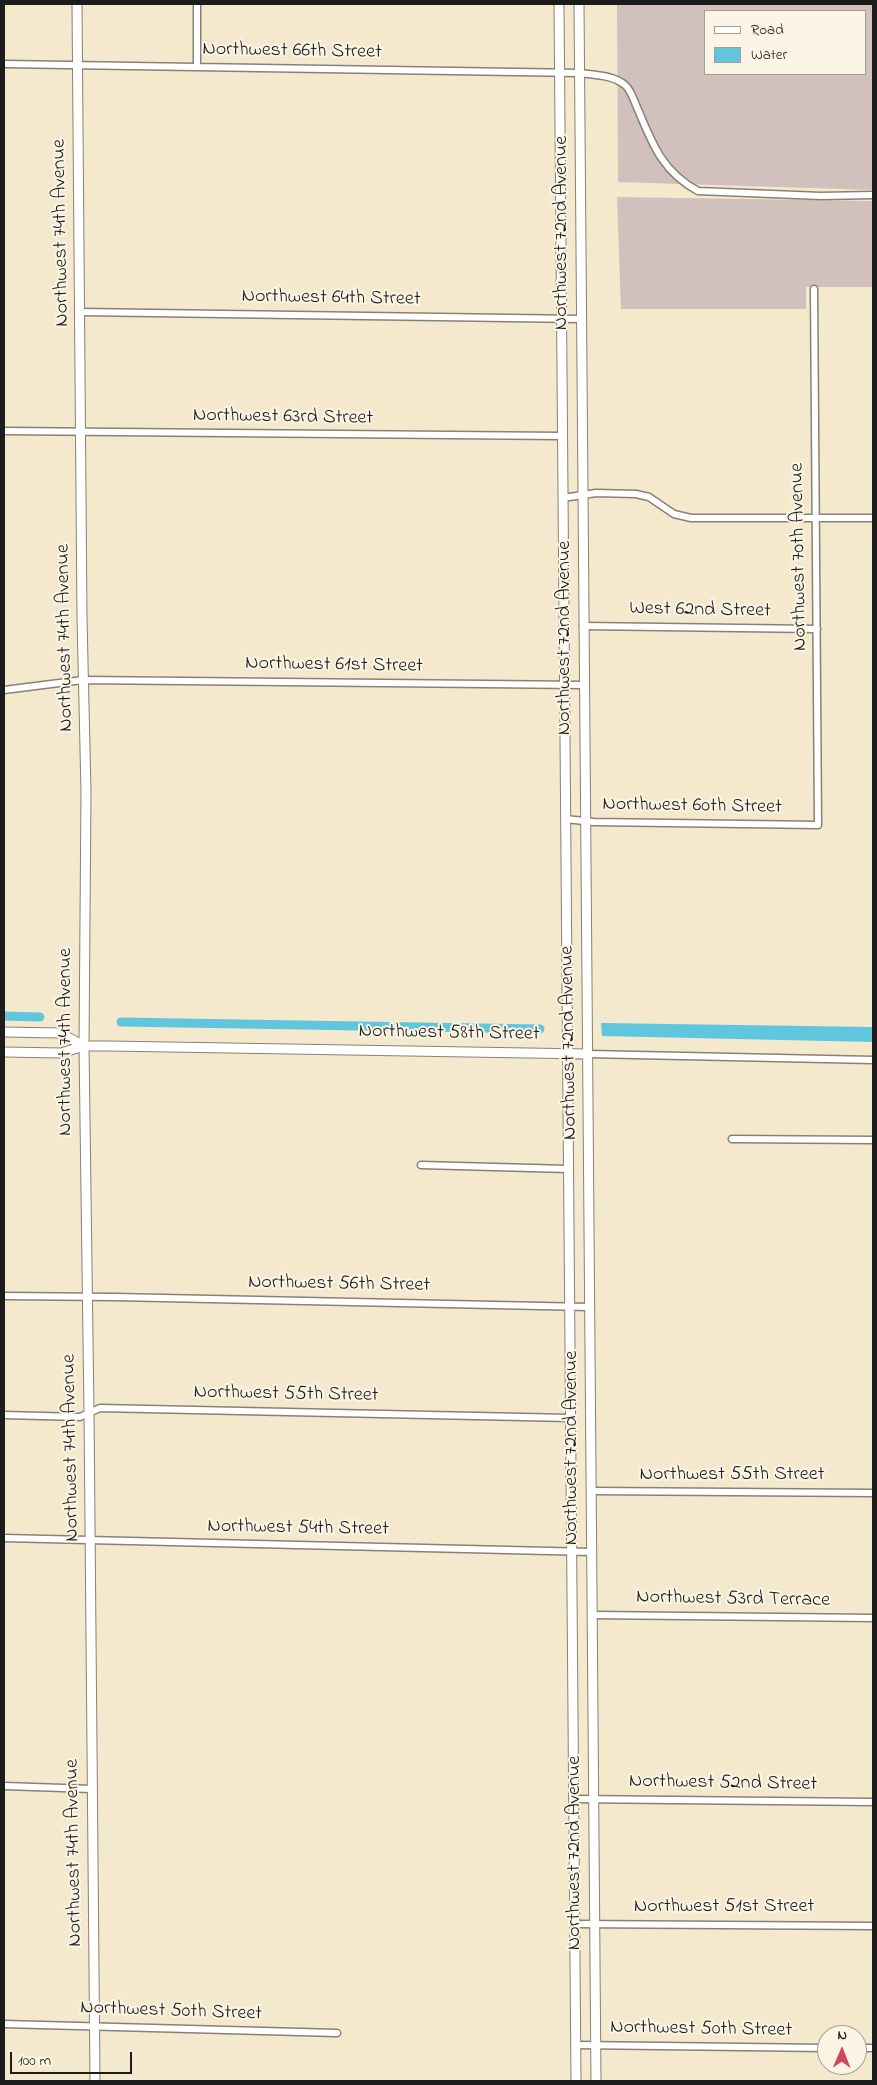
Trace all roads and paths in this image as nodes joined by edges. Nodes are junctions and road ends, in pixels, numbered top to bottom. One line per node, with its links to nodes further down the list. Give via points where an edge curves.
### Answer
1 (78, 4): 6 (main road, Northwest 74th Avenue)
2 (197, 4): 7 (street)
3 (559, 4): 8 (main road, Northwest 72nd Avenue)
4 (579, 4): 9 (main road, Northwest 72nd Avenue)
5 (4, 64): 6 (street, Northwest 66th Street)
6 (78, 66): 7 (street, Northwest 66th Street); 12 (main road, Northwest 74th Avenue)
7 (196, 67): 8 (street, Northwest 66th Street)
8 (559, 73): 9 (street, Northwest 66th Street); 13 (main road, Northwest 72nd Avenue)
9 (580, 73): 10 (street, Northwest 66th Street, via 604,76 625,84 651,140 672,173 698,191); 14 (main road, Northwest 72nd Avenue)
10 (873, 195)
11 (814, 289): 20 (street, Northwest 70th Avenue)
12 (80, 312): 13 (street, Northwest 64th Street); 16 (main road, Northwest 74th Avenue)
13 (561, 319): 14 (street, Northwest 64th Street); 17 (main road, Northwest 72nd Avenue)
14 (581, 319): 18 (main road, Northwest 72nd Avenue)
15 (4, 431): 16 (street, Northwest 63rd Street)
16 (82, 432): 17 (street, Northwest 63rd Street); 24 (main road, Northwest 74th Avenue)
17 (562, 436): 19 (main road, Northwest 72nd Avenue)
18 (582, 495): 19 (street); 20 (street, via 596,492 642,495 668,511 691,518); 22 (main road, Northwest 72nd Avenue)
19 (563, 498): 25 (main road, Northwest 72nd Avenue)
20 (816, 518): 21 (street); 23 (street, Northwest 70th Avenue)
21 (873, 518)
22 (583, 626): 23 (street, West 62nd Street); 26 (main road, Northwest 72nd Avenue)
23 (817, 629): 30 (street, Northwest 70th Avenue)
24 (83, 680): 25 (street, Northwest 61st Street); 27 (street, Northwest 61st Street); 32 (main road, Northwest 74th Avenue, via 86,792)
25 (564, 685): 26 (street, Northwest 61st Street); 28 (main road, Northwest 72nd Avenue)
26 (584, 685): 29 (main road, Northwest 72nd Avenue)
27 (4, 690)
28 (565, 819): 29 (street, Northwest 60th Street); 34 (main road, Northwest 72nd Avenue)
29 (585, 821): 30 (street, Northwest 60th Street); 35 (main road, Northwest 72nd Avenue)
30 (818, 825)
31 (4, 1032): 32 (main road, Northwest 58th Street, via 60,1033)
32 (84, 1046): 33 (main road, Northwest 58th Street, via 60,1053); 34 (main road, Northwest 58th Street); 42 (main road, Northwest 74th Avenue)
33 (4, 1052)
34 (566, 1054): 35 (main road, Northwest 58th Street); 40 (main road, Northwest 72nd Avenue)
35 (588, 1054): 36 (street, Northwest 58th Street); 44 (main road, Northwest 72nd Avenue)
36 (873, 1060)
37 (732, 1139): 38 (street)
38 (873, 1140)
39 (421, 1165): 40 (street)
40 (568, 1169): 43 (main road, Northwest 72nd Avenue)
41 (4, 1296): 42 (street, Northwest 56th Street)
42 (88, 1297): 43 (street, Northwest 56th Street); 45 (main road, Northwest 74th Avenue)
43 (569, 1306): 44 (street, Northwest 56th Street); 47 (main road, Northwest 72nd Avenue)
44 (589, 1307): 48 (main road, Northwest 72nd Avenue)
45 (89, 1412): 46 (street, Northwest 55th Street, via 80,1417); 47 (street, Northwest 55th Street, via 100,1408); 51 (main road, Northwest 74th Avenue)
46 (4, 1415)
47 (570, 1418): 52 (main road, Northwest 72nd Avenue)
48 (591, 1491): 49 (street, Northwest 55th Street); 53 (main road, Northwest 72nd Avenue)
49 (873, 1493)
50 (4, 1538): 51 (street, Northwest 54th Street)
51 (90, 1540): 52 (street, Northwest 54th Street); 57 (main road, Northwest 74th Avenue)
52 (572, 1552): 53 (street, Northwest 54th Street); 58 (main road, Northwest 72nd Avenue)
53 (591, 1552): 54 (main road, Northwest 72nd Avenue)
54 (592, 1615): 55 (street, Northwest 53rd Terrace); 59 (main road, Northwest 72nd Avenue)
55 (873, 1618)
56 (4, 1786): 57 (street)
57 (92, 1789): 65 (main road, Northwest 74th Avenue)
58 (573, 1799): 59 (street, Northwest 52nd Street); 62 (main road, Northwest 72nd Avenue)
59 (594, 1799): 60 (street, Northwest 52nd Street); 61 (main road, Northwest 72nd Avenue)
60 (873, 1802)
61 (594, 1923): 62 (street, Northwest 51st Street); 63 (street, Northwest 51st Street); 68 (main road, Northwest 72nd Avenue)
62 (574, 1924): 67 (main road, Northwest 72nd Avenue)
63 (873, 1926)
64 (4, 2024): 65 (street, Northwest 50th Street)
65 (94, 2026): 66 (street, Northwest 50th Street); 70 (main road, Northwest 74th Avenue)
66 (338, 2033)
67 (576, 2045): 68 (street, Northwest 50th Street); 71 (main road, Northwest 72nd Avenue)
68 (596, 2045): 69 (street, Northwest 50th Street); 72 (main road, Northwest 72nd Avenue)
69 (817, 2048)
70 (94, 2081)
71 (576, 2081)
72 (596, 2081)

